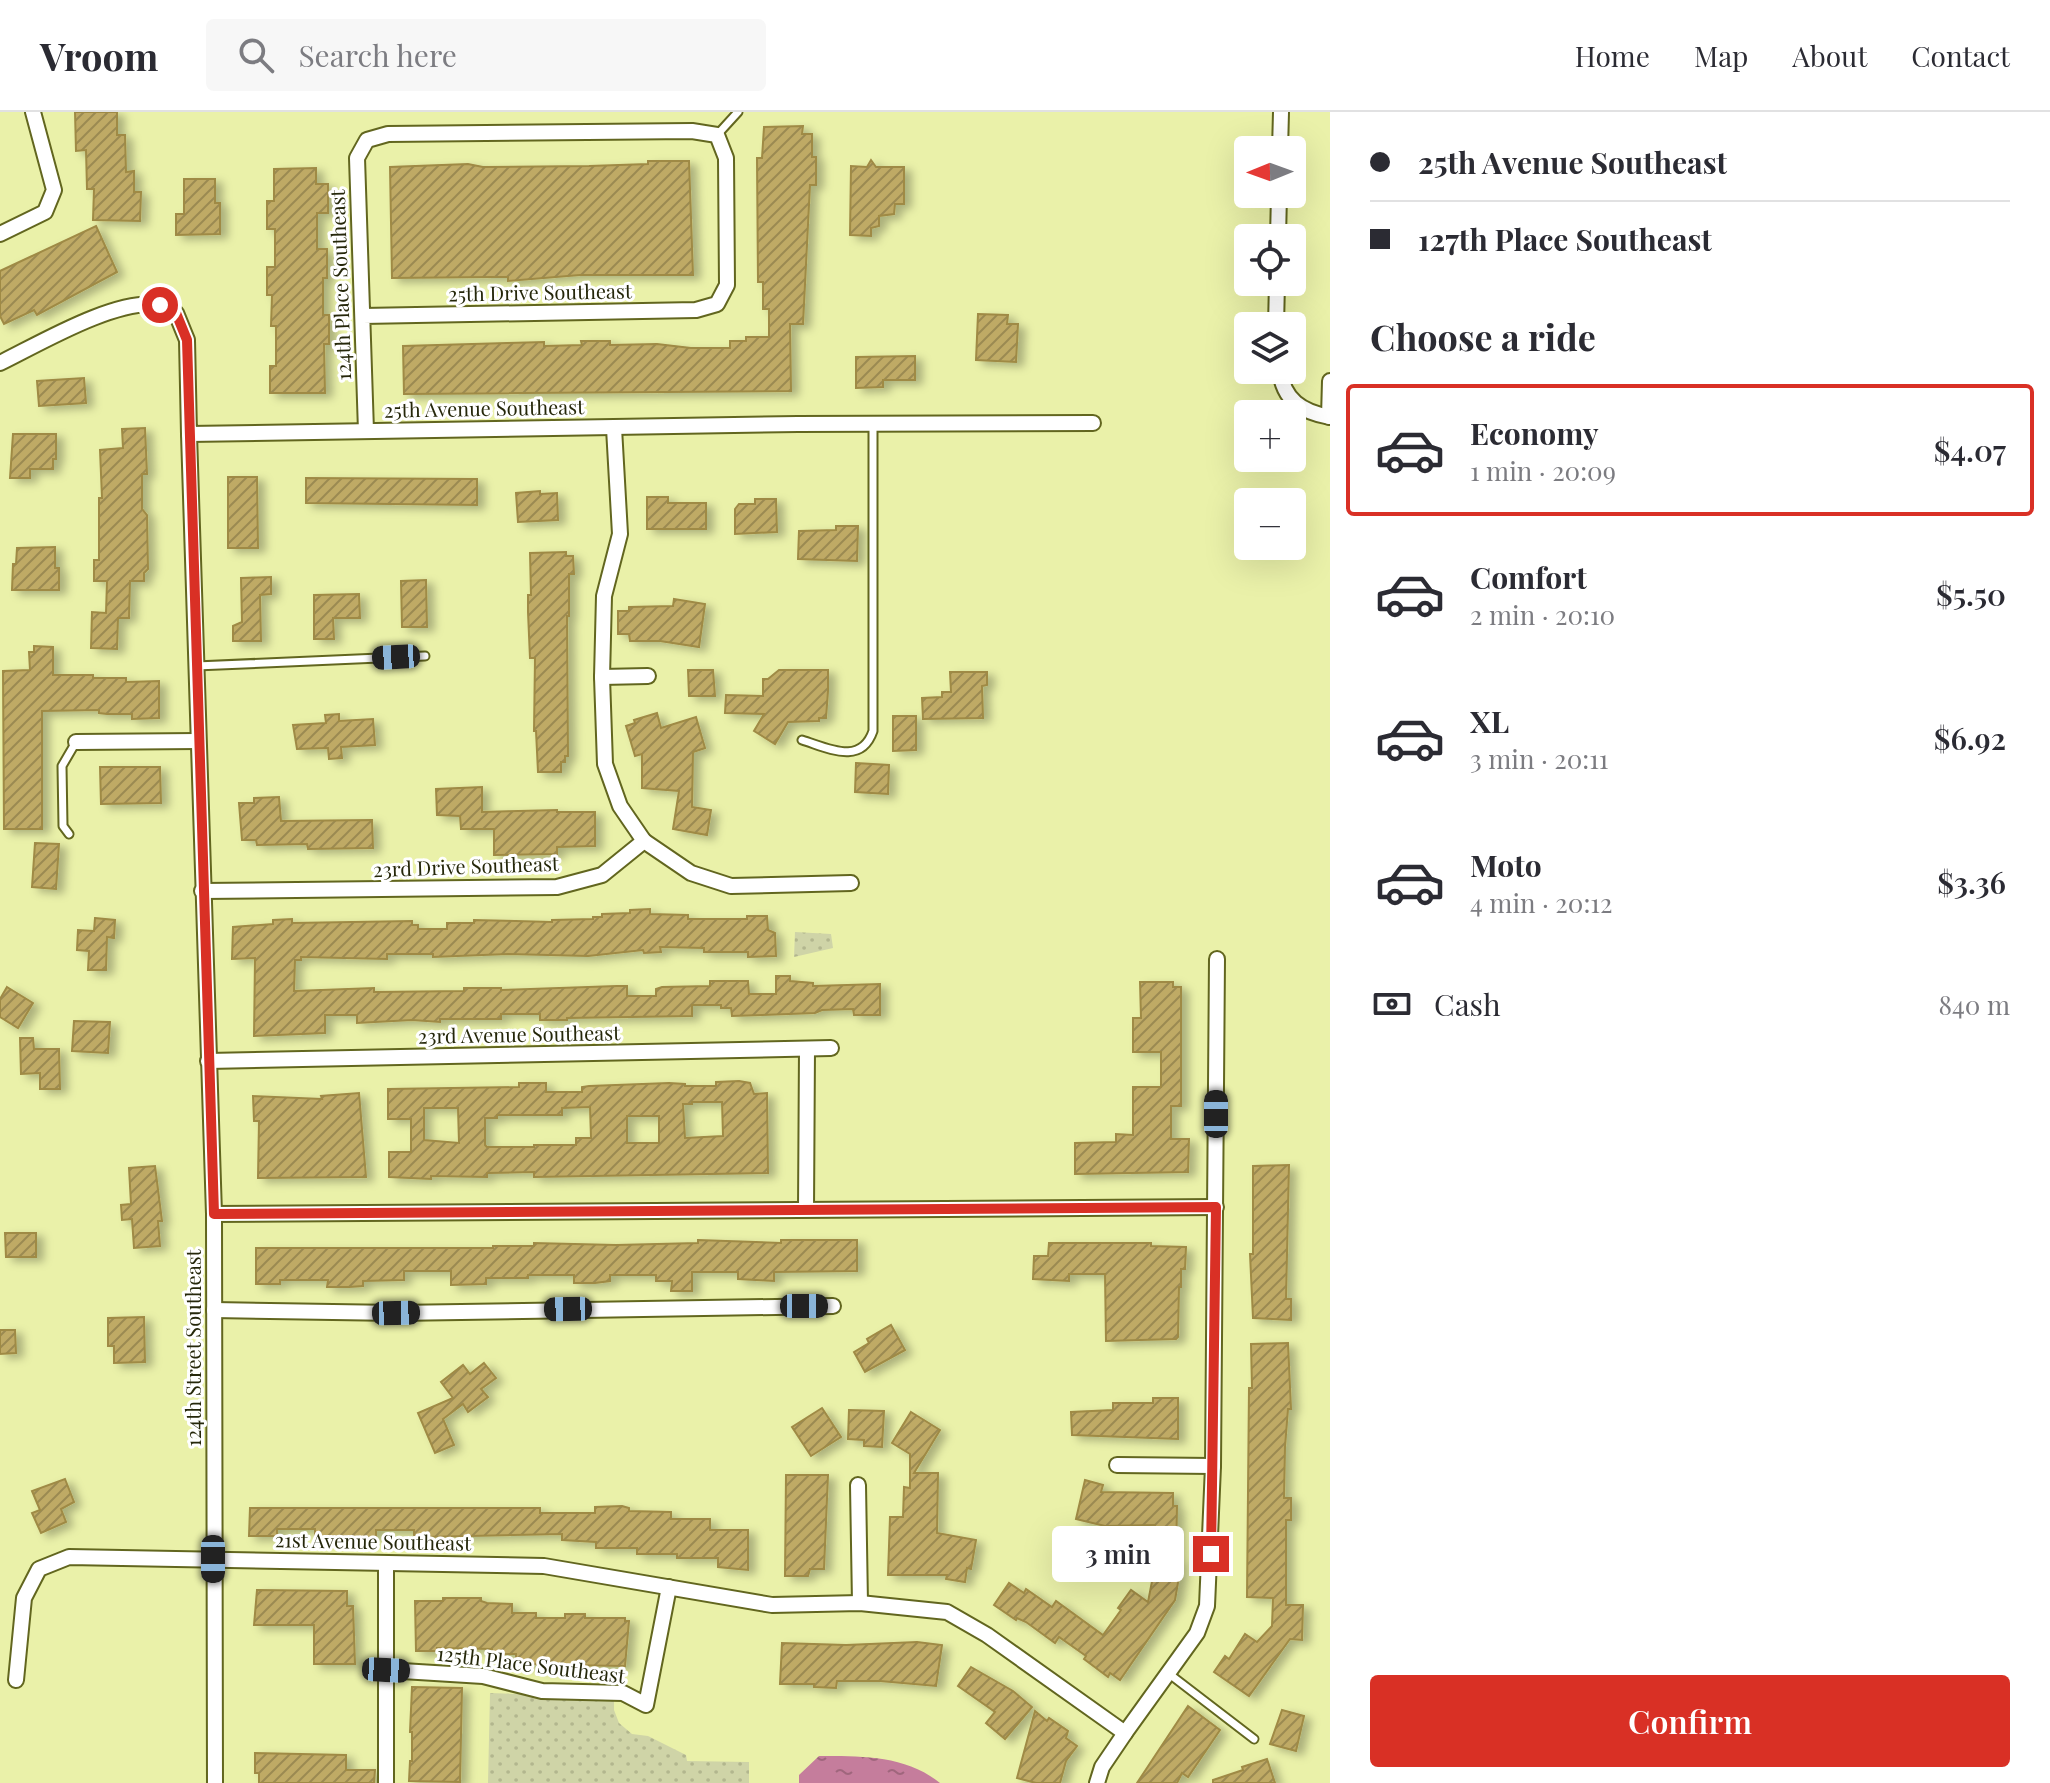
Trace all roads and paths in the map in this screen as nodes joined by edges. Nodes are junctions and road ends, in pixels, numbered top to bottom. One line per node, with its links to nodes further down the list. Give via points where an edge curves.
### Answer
1 (33, 112): 6 (street, via 54,190 45,212)
2 (738, 112): 4 (lane)
3 (1281, 112): 5 (street)
4 (717, 135): 7 (street, 25th Drive Southeast, via 726,158 727,285 717,304 696,310); 7 (street, 124th Place Southeast, via 388,134 367,140 357,158)
5 (1280, 136)
6 (0, 234)
7 (363, 316): 15 (street, 124th Place Southeast)
8 (0, 363): 16 (street, via 87,320 136,305 160,305 176,313 187,340)
9 (1330, 381): 11 (street)
10 (1281, 384): 11 (street, via 1309,413)
11 (1330, 417)
12 (873, 423): 13 (street, 25th Avenue Southeast); 14 (street, 25th Avenue Southeast); 21 (lane, via 873,731 869,742 854,751)
13 (1093, 423)
14 (614, 428): 15 (street, 25th Avenue Southeast); 20 (street, via 620,534 604,596)
15 (366, 431): 16 (street, 25th Avenue Southeast)
16 (189, 434): 18 (street, 124th Street Southeast)
17 (425, 656): 18 (lane)
18 (195, 666): 22 (street, 124th Street Southeast)
19 (648, 676): 20 (street)
20 (602, 677): 25 (street, via 605,764 620,806)
21 (802, 740)
22 (198, 741): 23 (street); 27 (street, 124th Street Southeast)
23 (76, 742): 24 (lane, via 62,766 63,826)
24 (69, 834)
25 (644, 841): 26 (street, via 691,873 731,886); 27 (street, 23rd Drive Southeast, via 602,875 557,887)
26 (851, 883)
27 (202, 891): 31 (street, 124th Street Southeast)
28 (1217, 959): 32 (street)
29 (831, 1048): 30 (street, 23rd Avenue Southeast)
30 (807, 1049): 31 (street, 23rd Avenue Southeast); 33 (street)
31 (208, 1061): 34 (street, 124th Street Southeast)
32 (1216, 1207): 33 (street); 38 (street)
33 (806, 1209): 34 (street)
34 (214, 1214): 36 (street, 124th Street Southeast)
35 (833, 1306): 36 (street, via 396,1313)
36 (214, 1310): 40 (street, 124th Street Southeast)
37 (1117, 1465): 38 (street)
38 (1213, 1466): 45 (street, via 1207,1606 1197,1633)
39 (858, 1485): 43 (street)
40 (213, 1559): 41 (street, 21st Avenue Southeast); 46 (street, 21st Avenue Southeast, via 69,1557 39,1569 24,1598); 49 (street, 124th Street Southeast)
41 (386, 1563): 42 (street, 21st Avenue Southeast, via 544,1566); 44 (street)
42 (669, 1587): 43 (street, 21st Avenue Southeast, via 772,1605); 44 (street, 125th Place Southeast, via 646,1705 623,1693 542,1691 483,1676)
43 (860, 1603): 47 (street, 21st Avenue Southeast, via 947,1612)
44 (386, 1670): 50 (street)
45 (1168, 1673): 47 (street); 48 (lane)
46 (16, 1680)
47 (1125, 1733): 51 (street)
48 (1254, 1739)
49 (215, 1783)
50 (386, 1783)
51 (1097, 1783)

